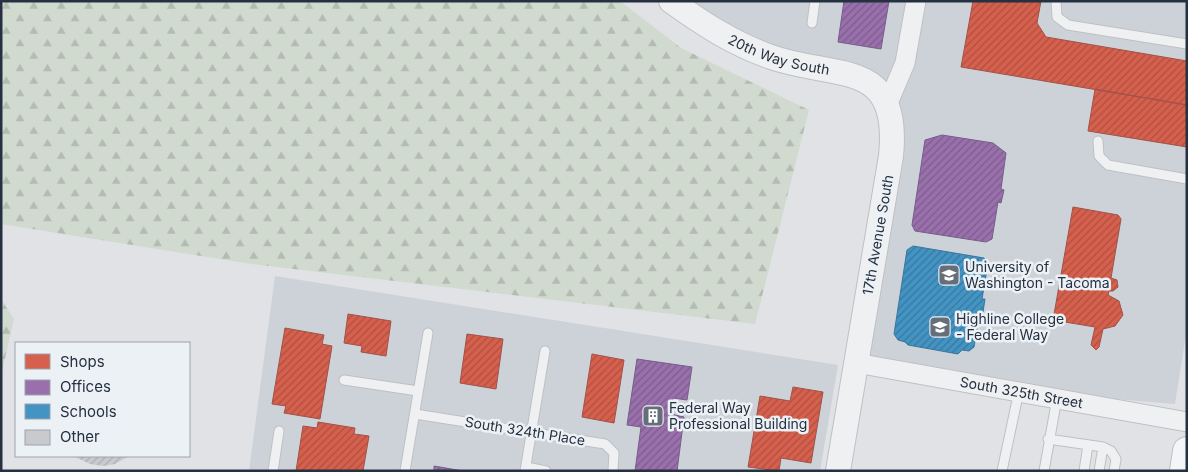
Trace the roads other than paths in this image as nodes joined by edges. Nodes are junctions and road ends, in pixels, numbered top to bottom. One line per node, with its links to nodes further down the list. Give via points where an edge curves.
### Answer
1 (671, 1): 7 (street, 20th Way South, via 716,31 754,50 859,78)
2 (815, 1): 5 (lane)
3 (916, 1): 7 (street, via 905,63)
4 (1056, 1): 6 (lane, via 1057,17 1068,25)
5 (812, 23)
6 (1187, 44)
7 (888, 103): 12 (street, 17th Avenue South, via 893,132 891,156)
8 (1098, 141): 9 (lane, via 1099,156 1108,165)
9 (1187, 179)
10 (428, 333): 14 (lane)
11 (544, 351): 20 (lane)
12 (856, 363): 15 (street, South 325th Street); 30 (street, 17th Avenue South)
13 (344, 380): 14 (lane)
14 (418, 391): 17 (lane)
15 (1019, 391): 16 (street, South 325th Street); 31 (lane)
16 (1056, 398): 18 (street, South 325th Street); 21 (lane)
17 (415, 414): 20 (lane, South 324th Place); 27 (lane)
18 (1187, 422)
19 (279, 430): 26 (lane)
20 (531, 432): 25 (lane); 29 (lane, South 324th Place, via 605,444 614,453)
21 (1048, 439): 22 (lane); 32 (lane)
22 (1088, 445): 23 (lane); 33 (lane)
23 (1103, 447): 34 (lane); 35 (lane, via 1115,456)
24 (1187, 451): 36 (main road)
25 (525, 469): 28 (lane)
26 (273, 471)
27 (405, 471)
28 (546, 471)
29 (613, 471)
30 (838, 471)
31 (1002, 471)
32 (1044, 471)
33 (1084, 471)
34 (1099, 471)
35 (1114, 471)
36 (1184, 471)

